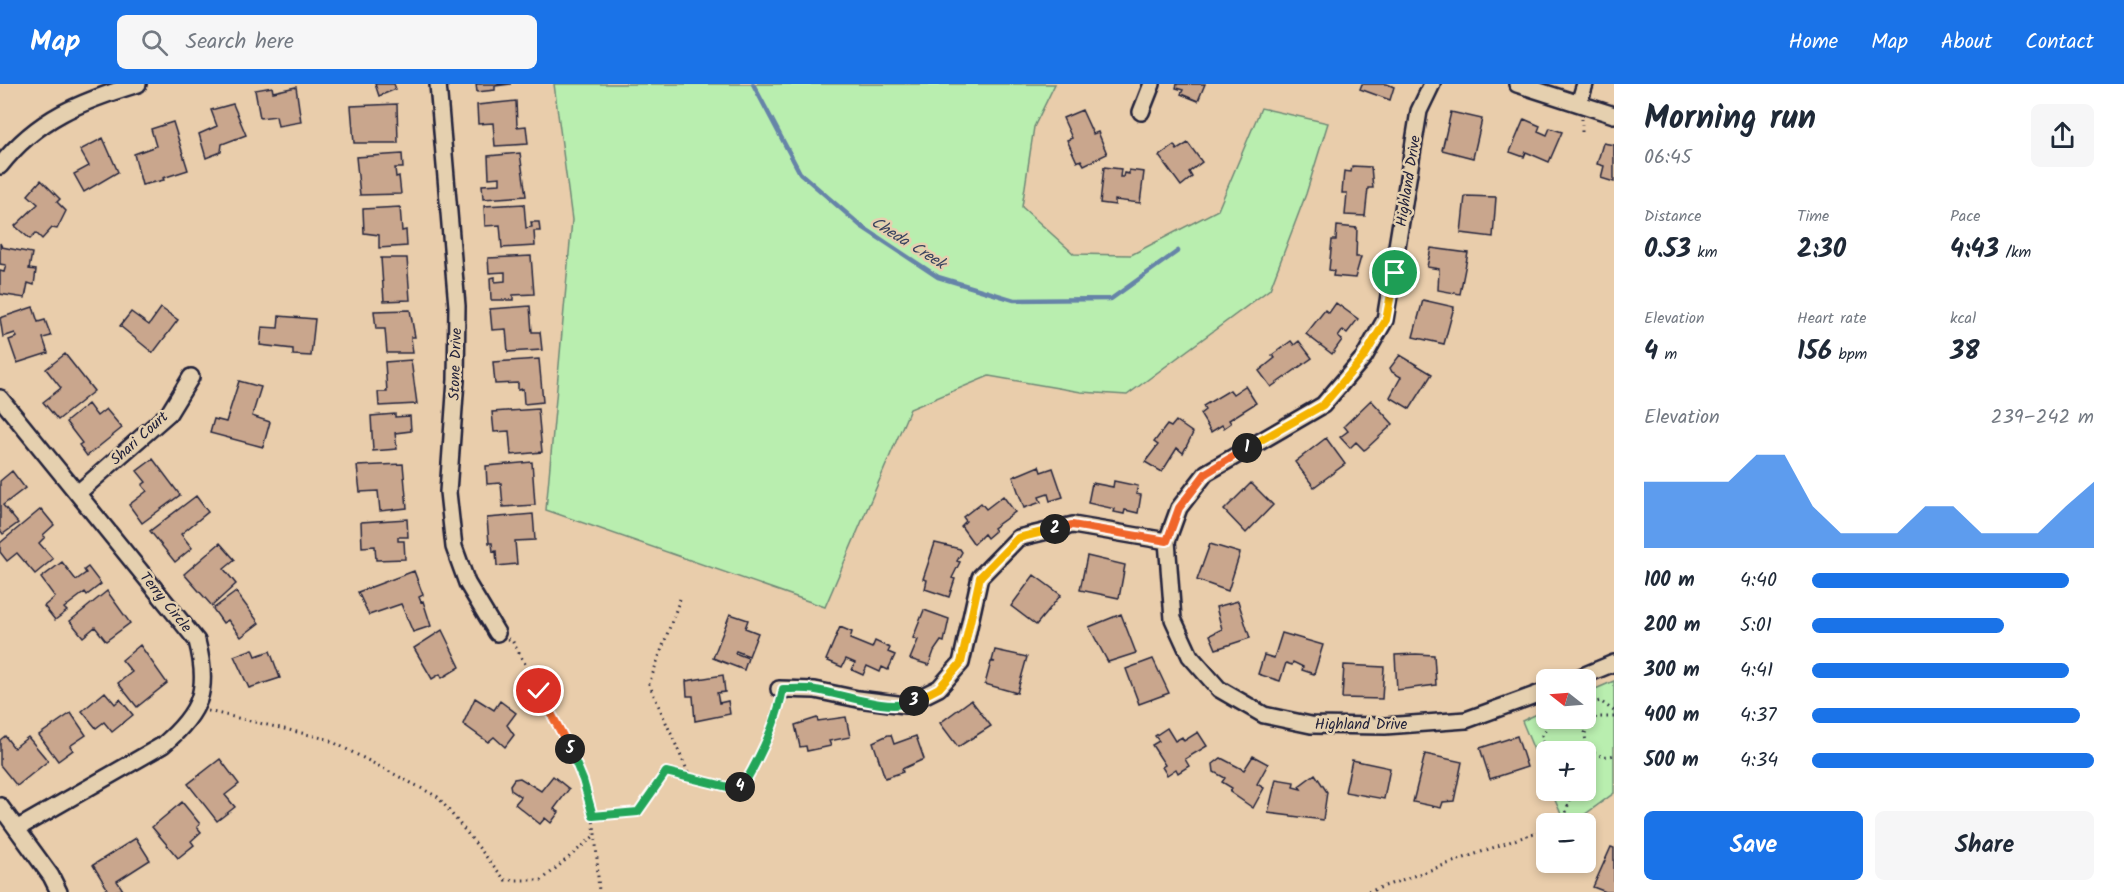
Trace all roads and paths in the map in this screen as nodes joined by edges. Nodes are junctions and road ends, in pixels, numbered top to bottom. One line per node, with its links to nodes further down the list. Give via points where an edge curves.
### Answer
1 (138, 84): 11 (street, via 86,100 47,120)
2 (438, 84): 17 (street, Stone Drive, via 457,306 448,492 454,547 467,583)
3 (1152, 84): 8 (street)
4 (1432, 84): 15 (street, Highland Drive, via 1419,111 1386,320 1364,357 1323,405 1206,473 1179,508)
5 (1517, 84): 7 (street)
6 (1585, 84): 7 (street)
7 (1581, 109): 9 (street); 10 (path)
8 (1141, 112)
9 (1614, 115)
10 (1582, 132)
11 (0, 166)
12 (191, 377): 14 (street, Shari Court, via 169,413)
13 (0, 398): 14 (street, Terry Circle)
14 (79, 492): 23 (street, Terry Circle, via 197,641 204,666)
15 (1167, 541): 20 (street, via 1072,525 1018,538 980,577 961,663 939,688 905,705 815,690); 21 (street, Highland Drive, via 1173,619 1190,656 1219,690 1264,715 1311,725 1385,726 1466,720)
16 (680, 599): 27 (path, via 649,684)
17 (496, 633): 29 (path, via 512,640 567,742)
18 (1614, 663): 19 (street)
19 (1596, 670)
20 (781, 689): 27 (path, via 779,710 743,786 728,787)
21 (1536, 695)
22 (1596, 702): 24 (path)
23 (197, 709): 30 (street, Terry Circle, via 163,745); 32 (path, via 327,740 438,797 505,880 542,880)
24 (1614, 711)
25 (1614, 717): 26 (path, via 1596,717 1585,733 1592,752 1605,757)
26 (1614, 755)
27 (691, 778): 29 (path, via 666,772 638,812)
28 (0, 806): 30 (street)
29 (593, 816): 32 (path)
30 (18, 828): 33 (street)
31 (1536, 833): 35 (path)
32 (594, 836): 34 (path)
33 (59, 892)
34 (599, 892)
35 (1368, 892)

